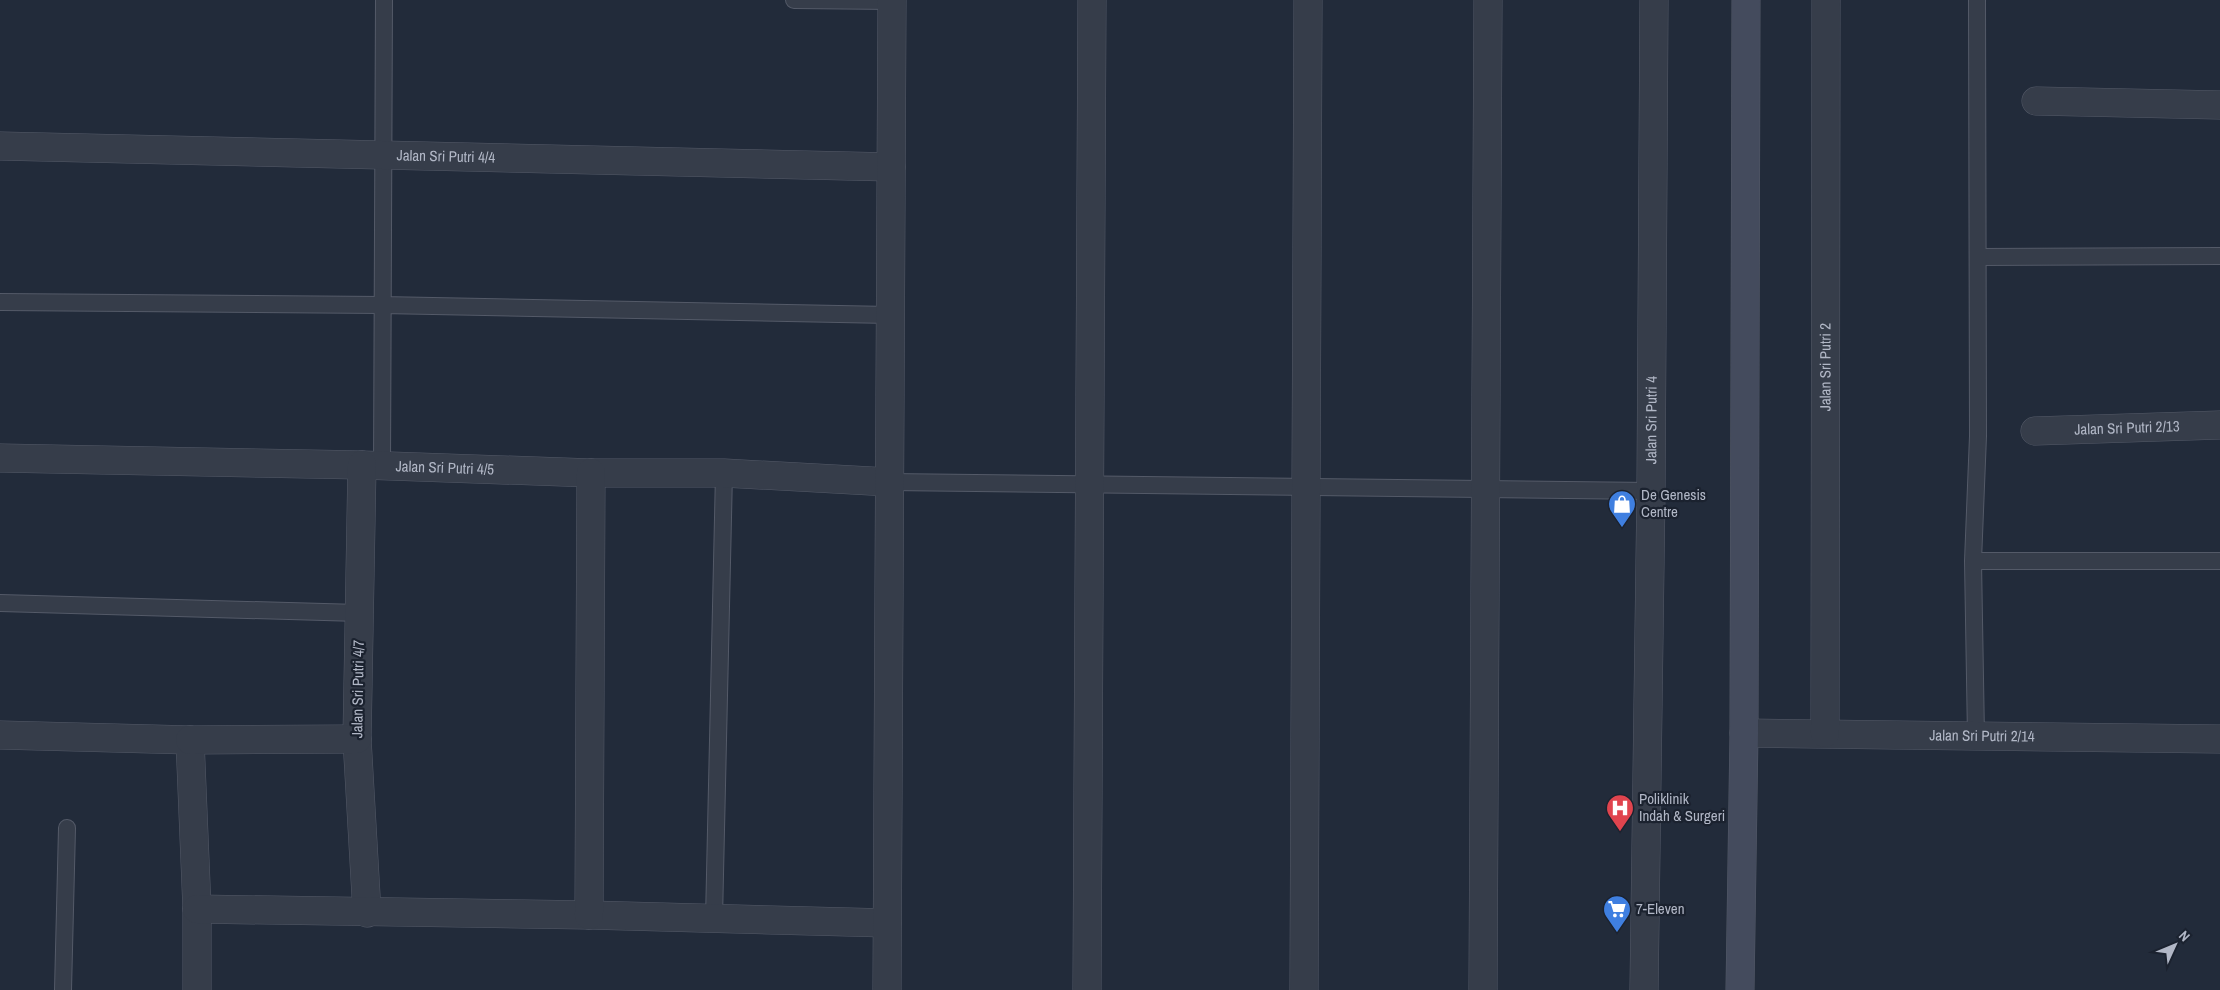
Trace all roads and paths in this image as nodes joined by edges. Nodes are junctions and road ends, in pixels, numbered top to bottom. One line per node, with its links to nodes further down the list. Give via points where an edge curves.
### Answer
1 (384, 0): 14 (lane)
2 (794, 0): 3 (lane)
3 (892, 0): 15 (street)
4 (1092, 0): 28 (street)
5 (1308, 0): 29 (street)
6 (1488, 0): 30 (street)
7 (1654, 0): 31 (street, Jalan Sri Putri 4)
8 (1746, 0): 36 (street)
9 (1826, 0): 37 (street, Jalan Sri Putri 2)
10 (1977, 0): 17 (lane)
11 (2036, 101): 12 (street)
12 (2220, 105)
13 (0, 146): 14 (street, Jalan Sri Putri 4/4)
14 (383, 155): 15 (street, Jalan Sri Putri 4/4); 19 (lane)
15 (891, 167): 20 (street)
16 (2220, 256): 17 (lane)
17 (1978, 257): 32 (lane, via 1978,436)
18 (0, 302): 19 (lane)
19 (382, 305): 20 (lane); 24 (lane)
20 (890, 315): 27 (street)
21 (2220, 425): 22 (street, Jalan Sri Putri 2/13)
22 (2034, 431)
23 (0, 458): 24 (street, Jalan Sri Putri 4/5)
24 (372, 465): 25 (street, Jalan Sri Putri 4/5); 35 (street, Jalan Sri Putri 4/7)
25 (591, 473): 26 (street, Jalan Sri Putri 4/5); 46 (street)
26 (724, 473): 27 (street, Jalan Sri Putri 4/5); 47 (lane)
27 (889, 482): 28 (lane); 48 (street)
28 (1090, 484): 29 (lane); 52 (street)
29 (1306, 487): 30 (lane); 53 (street)
30 (1485, 489): 31 (lane); 54 (street)
31 (1651, 491): 55 (street, Jalan Sri Putri 4)
32 (1973, 561): 33 (lane); 39 (lane)
33 (2220, 561)
34 (0, 603): 35 (lane)
35 (359, 613): 42 (street, Jalan Sri Putri 4/7)
36 (1744, 733): 37 (street, Jalan Sri Putri 2/14); 56 (street)
37 (1825, 733): 39 (street, Jalan Sri Putri 2/14)
38 (0, 734): 41 (street)
39 (1976, 737): 40 (street, Jalan Sri Putri 2/14)
40 (2220, 739)
41 (190, 740): 42 (street); 44 (street)
42 (357, 740): 45 (street, Jalan Sri Putri 4/7)
43 (67, 828): 49 (lane)
44 (197, 909): 45 (street); 50 (street)
45 (367, 913): 46 (street)
46 (589, 915): 47 (street)
47 (714, 918): 48 (street)
48 (888, 923): 51 (street)
49 (64, 990)
50 (198, 990)
51 (887, 990)
52 (1087, 990)
53 (1304, 990)
54 (1483, 990)
55 (1644, 990)
56 (1740, 990)

